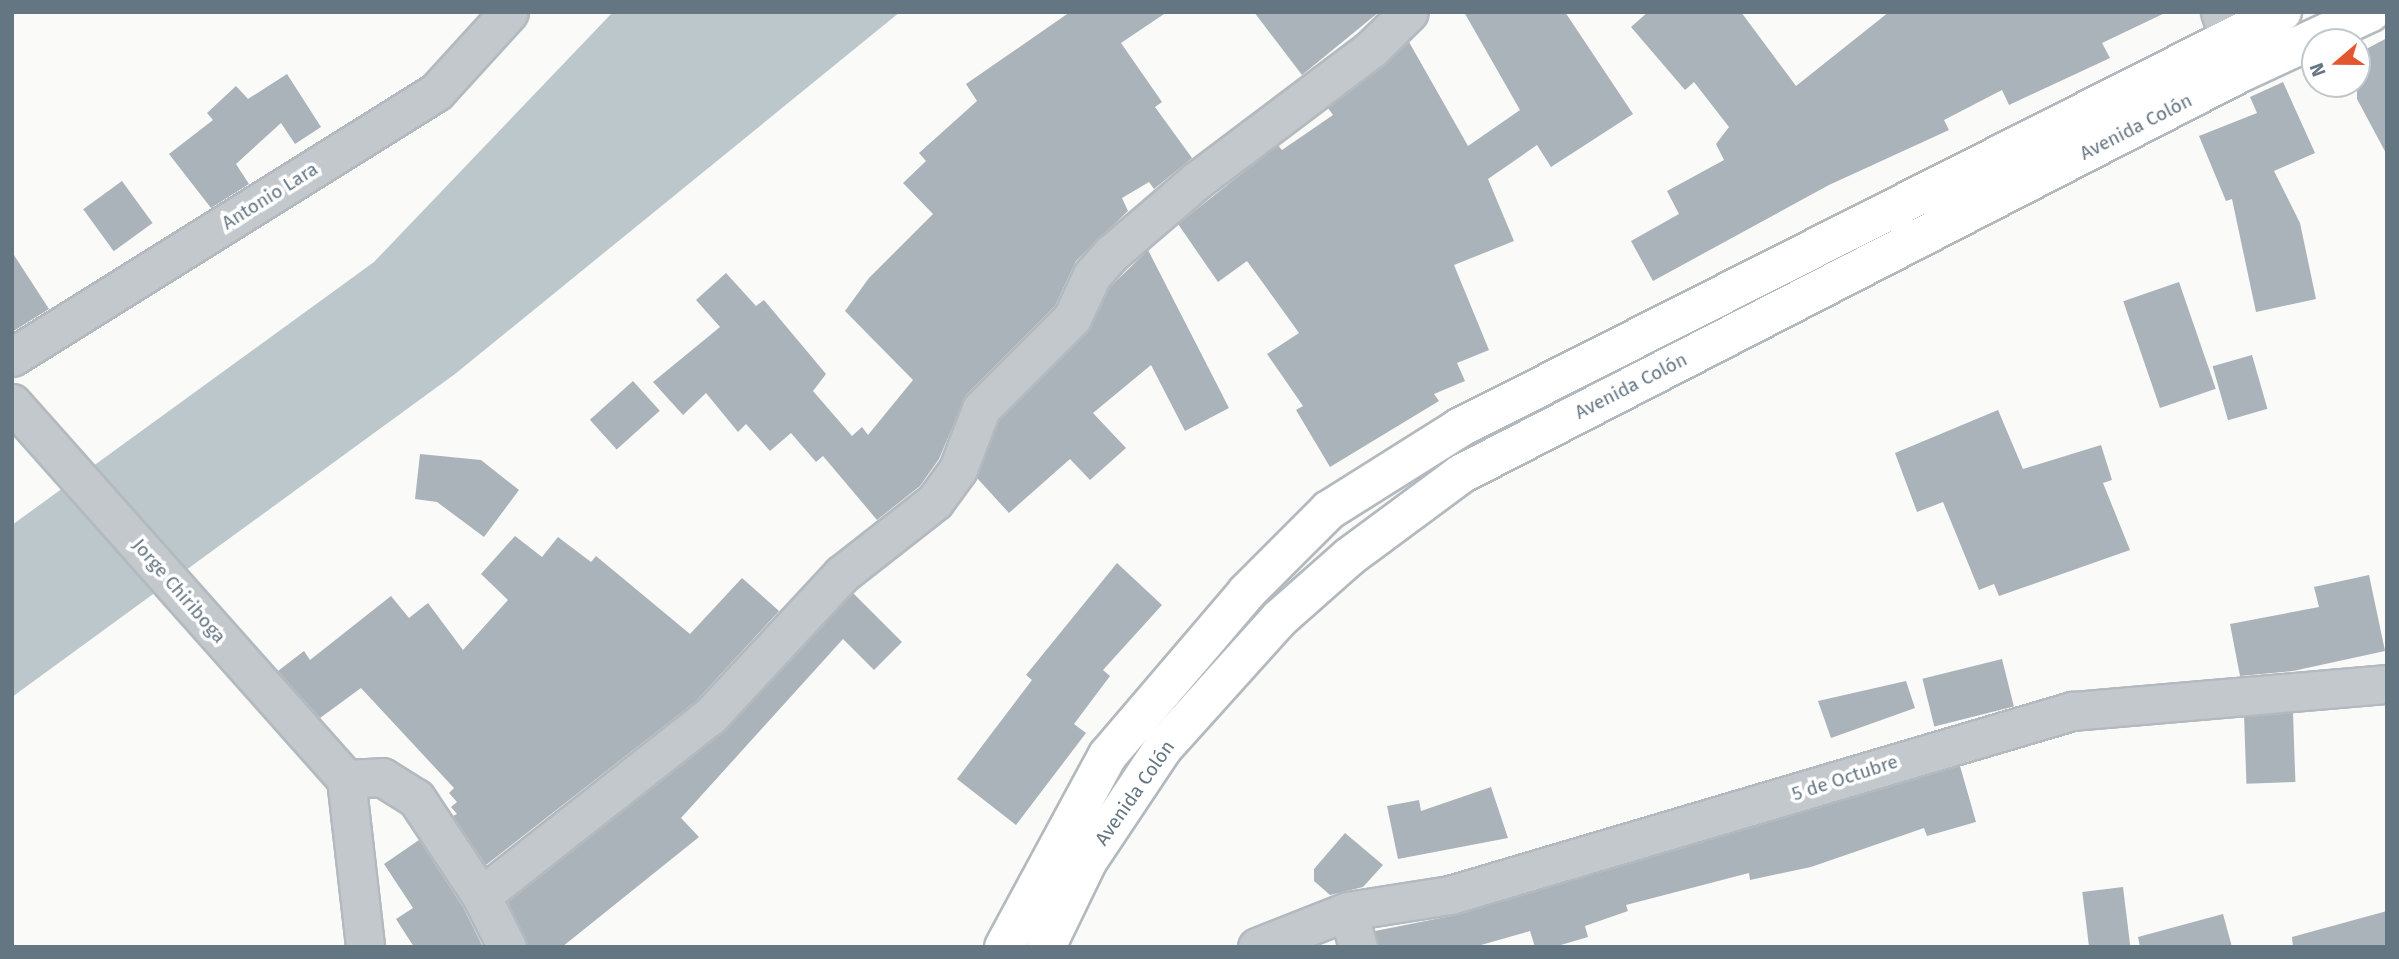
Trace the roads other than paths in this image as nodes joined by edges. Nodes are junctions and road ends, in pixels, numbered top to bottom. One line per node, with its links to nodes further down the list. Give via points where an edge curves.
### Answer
1 (509, 12): 7 (street, Antonio Lara, via 436,92)
2 (1409, 12): 11 (street, via 1370,50 1196,181 1112,253 1091,275 1072,318 981,409 958,469 935,501 842,574 709,716)
3 (2282, 12): 5 (main road, Avenida Colón)
4 (2371, 12): 6 (main road, Avenida Colón)
5 (2226, 23): 6 (street); 15 (main road, Avenida Colón, via 1459,428 1329,510 1247,592 1108,755)
6 (2242, 72): 16 (main road, Avenida Colón, via 1461,474 1349,556 1279,619 1163,748 1087,862)
7 (12, 357)
8 (24, 415): 10 (street, Jorge Chiriboga)
9 (2387, 684): 12 (street, 5 de Octubre, via 2072,711 1450,895)
10 (345, 779): 11 (street, via 382,777 416,799); 13 (street)
11 (481, 896): 14 (street)
12 (1348, 911): 17 (street, 5 de Octubre); 18 (street)
13 (365, 947)
14 (507, 947)
15 (1004, 947)
16 (1046, 947)
17 (1256, 947)
18 (1358, 947)

